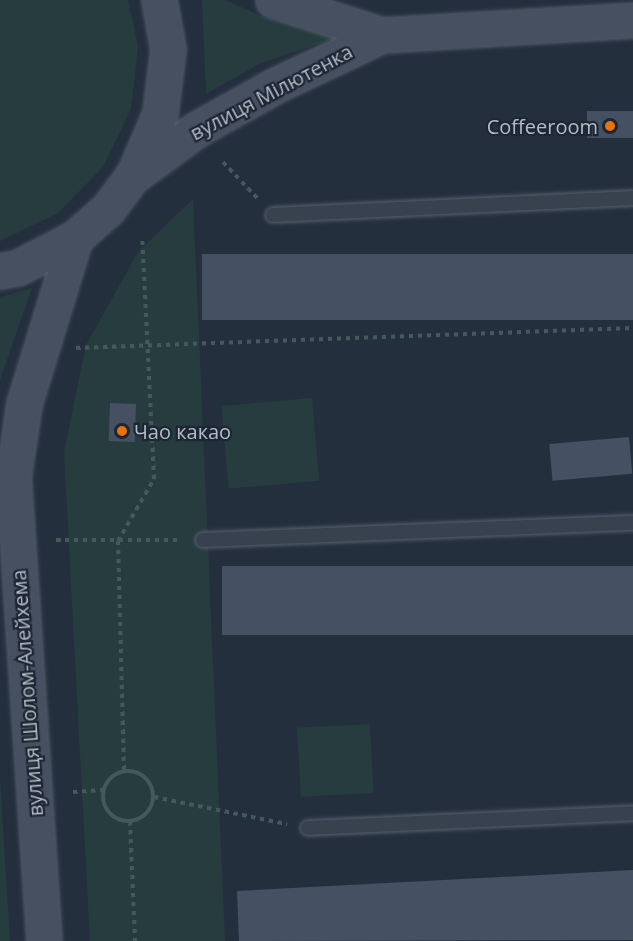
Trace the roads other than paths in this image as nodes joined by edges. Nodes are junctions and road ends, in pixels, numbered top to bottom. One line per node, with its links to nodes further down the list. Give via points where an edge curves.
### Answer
1 (159, 0): 5 (street, via 168,49 160,114)
2 (273, 0): 4 (street, вулиця Мілютенка)
3 (633, 20): 4 (street, вулиця Мілютенка)
4 (382, 35): 5 (street, вулиця Мілютенка, via 207,123)
5 (134, 174): 8 (street, via 108,209)
6 (633, 198): 7 (lane)
7 (273, 216)
8 (75, 238): 9 (street, via 17,268); 14 (street, вулиця Шолом-Алейхема, via 24,404 13,477)
9 (0, 271)
10 (633, 523): 11 (lane)
11 (203, 540)
12 (633, 813): 13 (lane)
13 (308, 828)
14 (44, 941)

